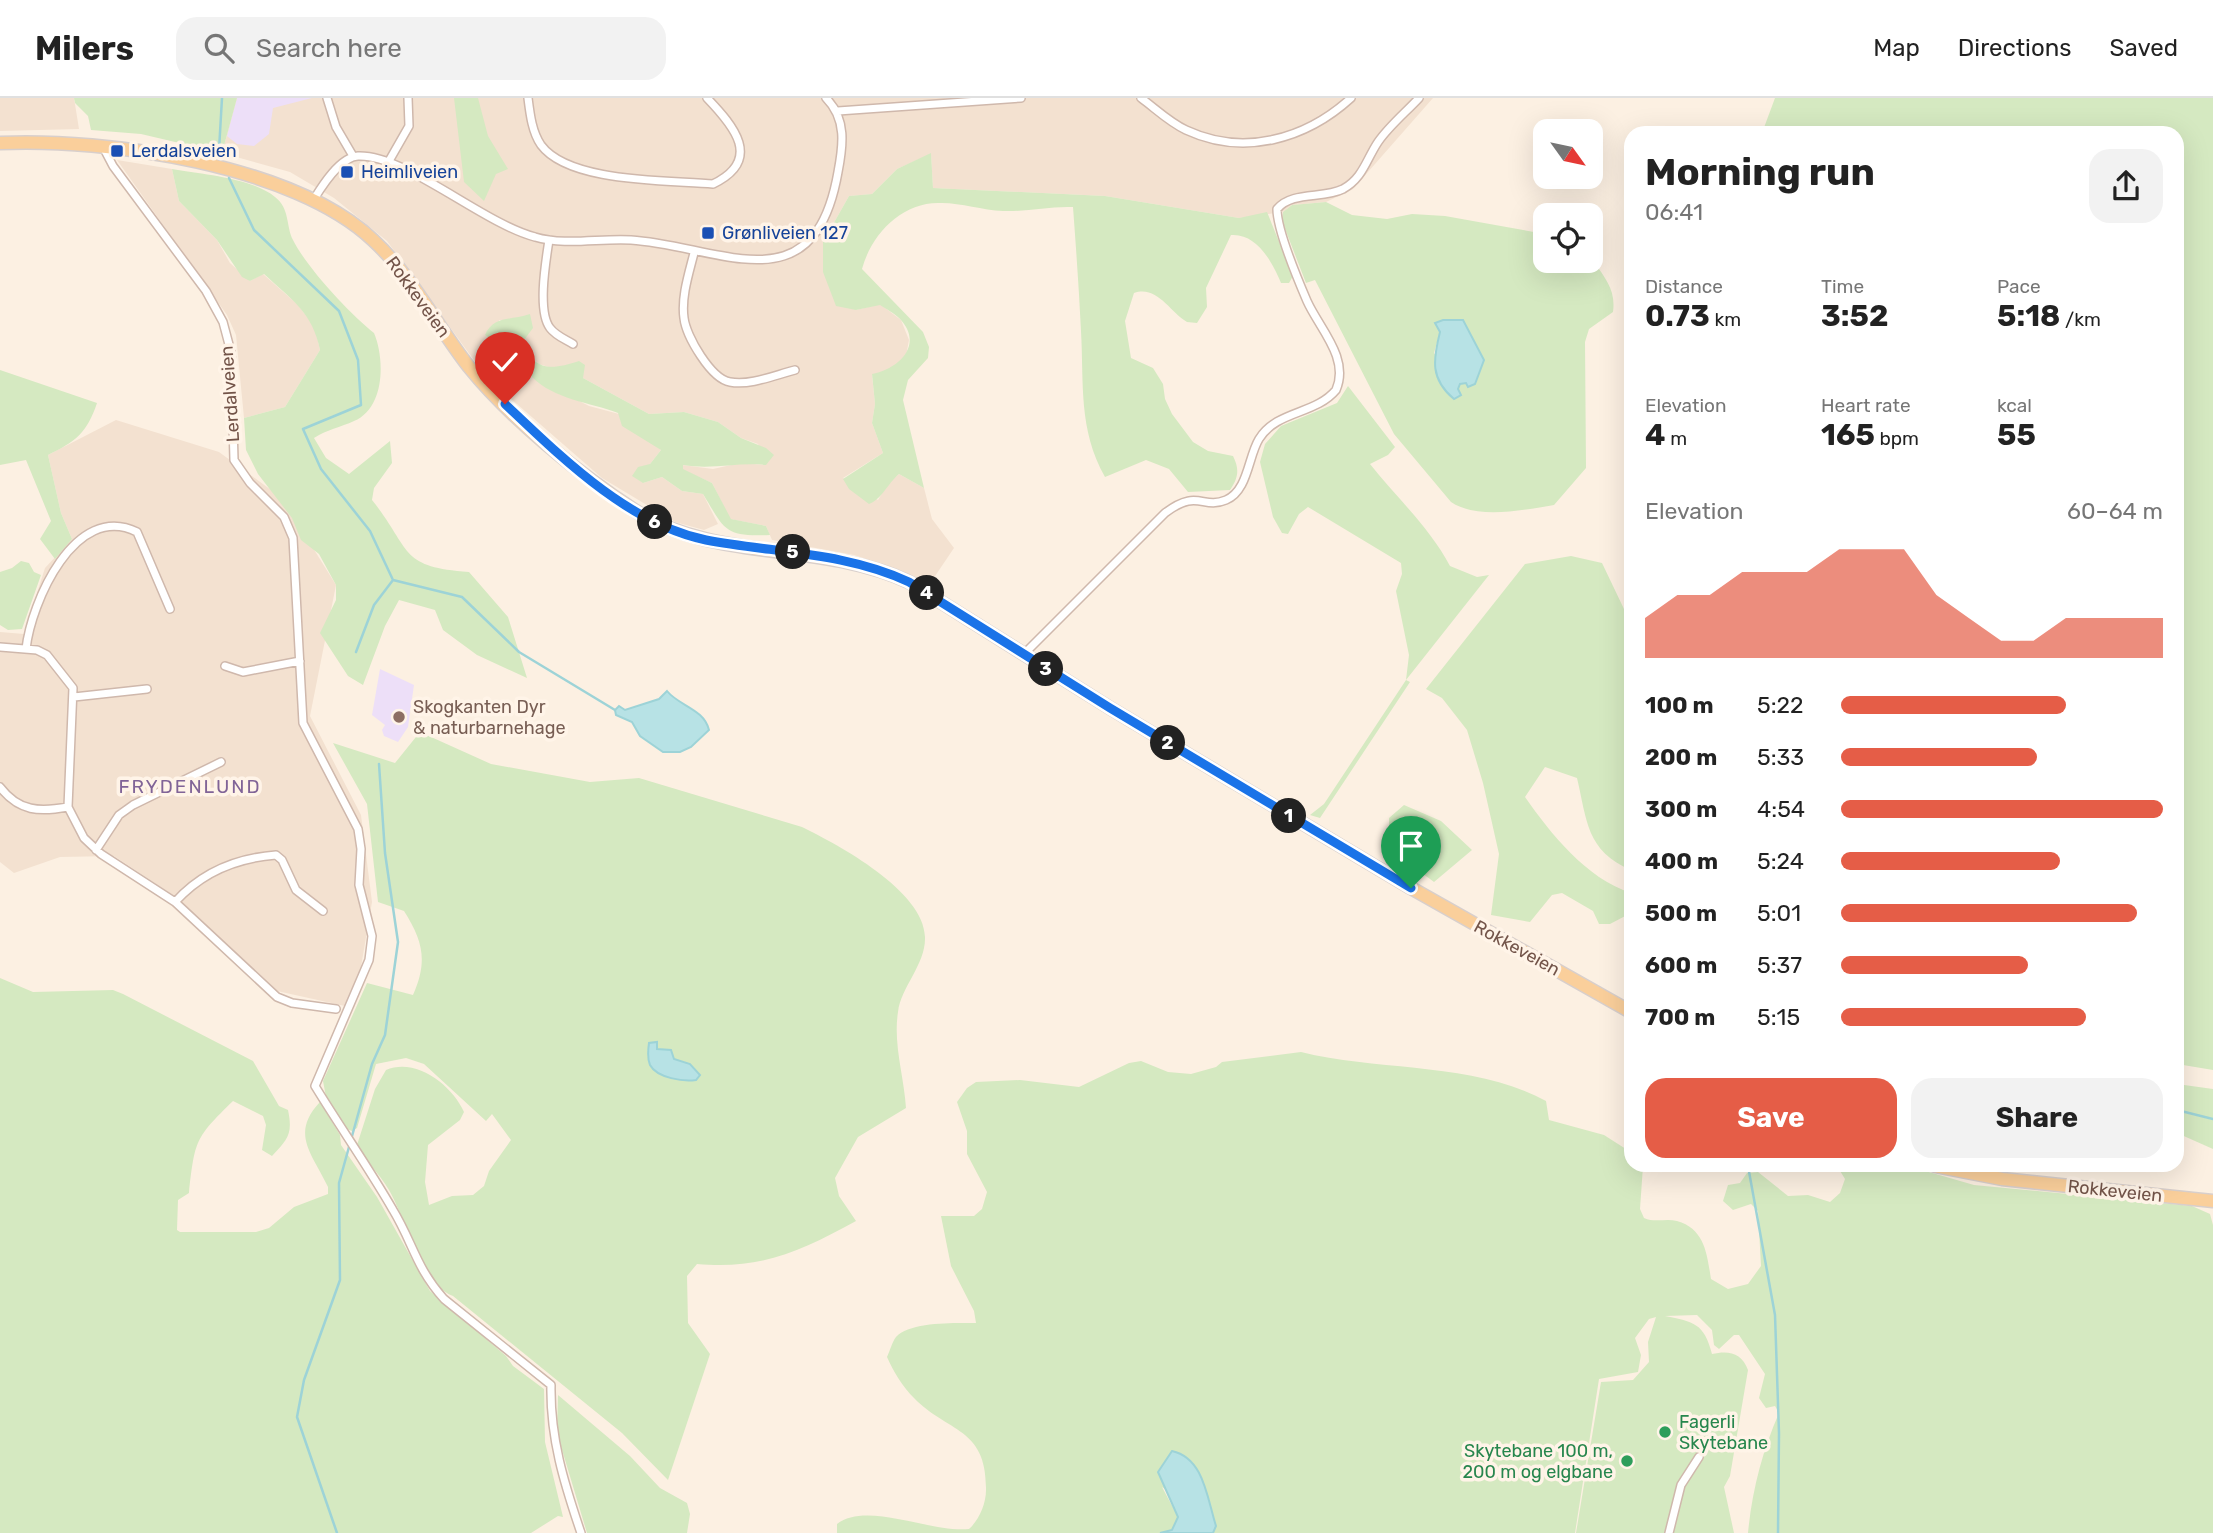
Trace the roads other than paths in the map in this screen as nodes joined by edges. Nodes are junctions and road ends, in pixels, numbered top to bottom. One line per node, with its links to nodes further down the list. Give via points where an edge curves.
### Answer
1 (327, 98): 14 (street, via 336,127)
2 (408, 98): 15 (street, via 408,126)
3 (528, 98): 4 (street, via 542,146 578,170 713,184 736,167 739,138)
4 (707, 98)
5 (826, 98): 11 (street)
6 (1021, 98): 9 (street)
7 (1141, 98): 10 (street, via 1186,130 1266,143 1319,124)
8 (1419, 98): 24 (street, via 1378,142 1351,185 1332,195 1287,200 1277,209 1308,302 1339,364 1336,390 1320,404 1271,425 1259,439 1238,492 1225,501 1190,498 1165,513)
9 (981, 99): 11 (street)
10 (1346, 99)
11 (838, 111): 18 (street, via 843,143 836,182 826,218 814,237 784,256 744,261)
12 (0, 143): 13 (main road, Rokkeveien)
13 (102, 144): 16 (main road, Rokkeveien, via 219,169); 25 (street, Lerdalveien, via 113,166 206,290 223,322 231,352 234,460 284,517 293,537)
14 (353, 156): 15 (street); 16 (street)
15 (389, 161): 17 (street, via 493,220)
16 (314, 200): 24 (main road, Rokkeveien, via 348,220 384,252 468,366 495,395 633,509 668,528 704,539 874,567 909,582)
17 (550, 240): 18 (street, via 632,240); 19 (street, via 544,303 548,326)
18 (694, 253): 20 (street, via 684,320 718,377 743,383)
19 (573, 344)
20 (794, 370)
21 (170, 609): 23 (street, via 137,531 127,527 96,531 73,546 48,579 31,620)
22 (0, 647): 23 (street)
23 (26, 649): 28 (street, via 37,650 55,663 66,675)
24 (1023, 654): 35 (main road, Rokkeveien, via 1411,888)
25 (300, 661): 26 (street, via 243,672); 40 (street, Lerdalveien, via 305,729 351,814 359,839 359,885 372,936 348,1010 315,1086 395,1213 430,1284 551,1385 559,1470)
26 (225, 666)
27 (147, 690): 28 (street)
28 (74, 697): 31 (street)
29 (221, 761): 32 (street, via 133,805 119,815)
30 (0, 787): 31 (street, via 15,803 29,809)
31 (68, 807): 32 (street, via 84,838)
32 (96, 850): 33 (street)
33 (175, 902): 34 (street, via 206,874 276,855 296,890); 36 (street, via 278,997)
34 (323, 911)
35 (1624, 1008)
36 (336, 1009)
37 (1966, 1172): 38 (main road, Rokkeveien)
38 (2213, 1201)
39 (1699, 1457): 41 (street, via 1681,1485)
40 (581, 1533)
41 (1669, 1533)

